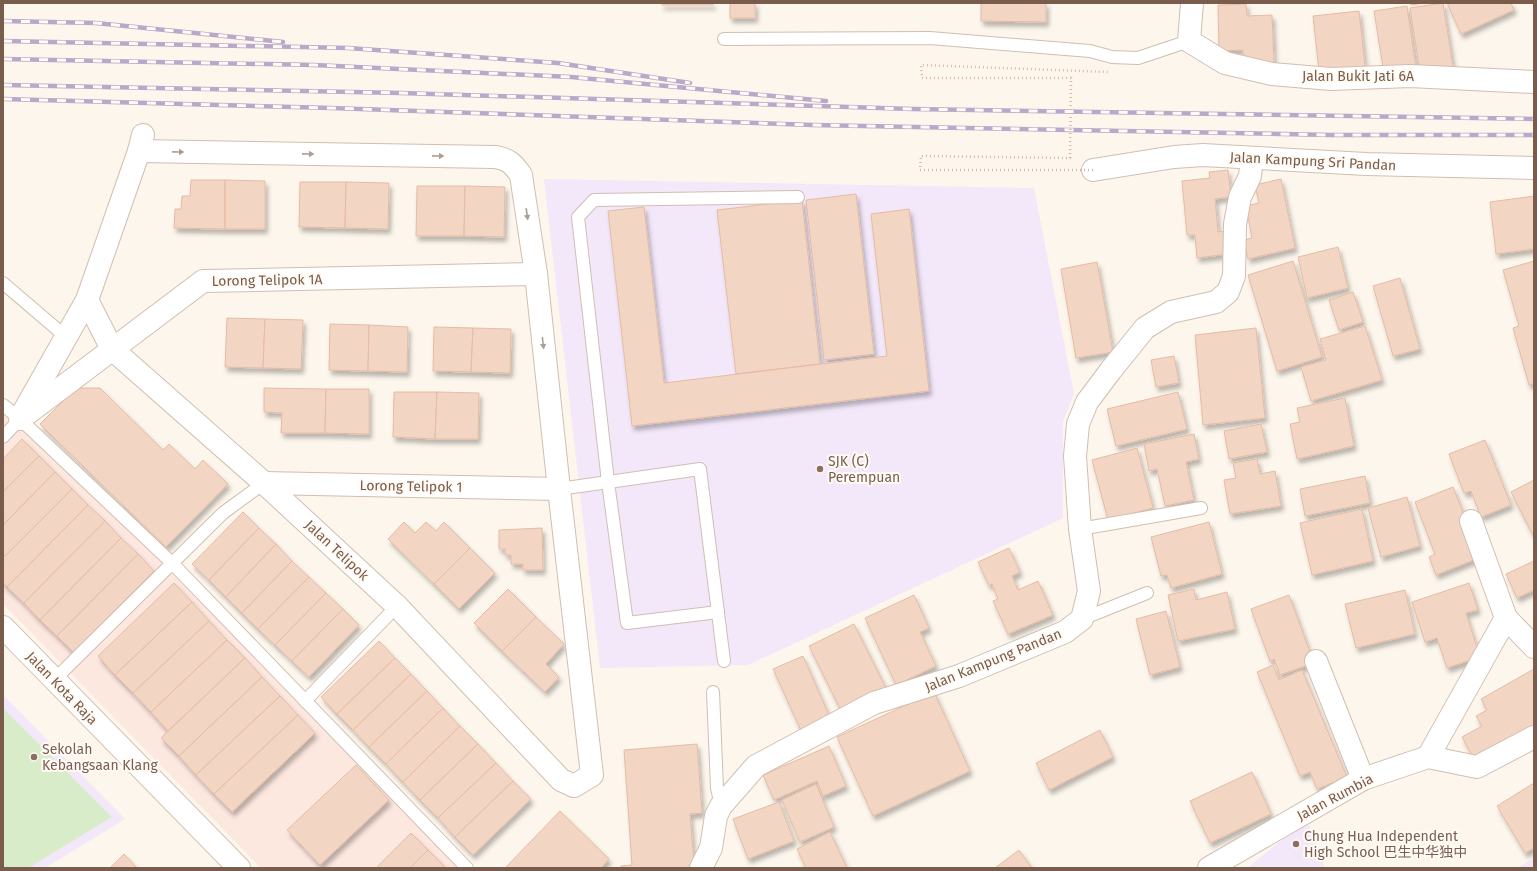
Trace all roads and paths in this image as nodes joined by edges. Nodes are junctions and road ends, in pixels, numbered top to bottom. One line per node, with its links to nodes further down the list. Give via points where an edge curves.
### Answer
1 (1192, 3): 3 (street)
2 (724, 39): 3 (lane, via 930,38 1090,51 1112,57 1138,58)
3 (1189, 41): 5 (street, Jalan Bukit Jati 6A, via 1225,63 1272,74 1331,79 1410,76)
4 (1108, 72): 8 (path, bridge, via 921,65 922,78 1072,78 1070,158 921,156 920,170)
5 (1534, 82)
6 (1252, 158): 7 (street, Jalan Kampung Sri Pandan); 8 (street, Jalan Kampung Sri Pandan, via 1203,155 1174,157); 23 (street, via 1250,176 1240,197 1235,224 1234,276 1228,292 1216,302 1171,312 1144,328 1087,402 1078,424 1075,456)
7 (1534, 168)
8 (1093, 170)
9 (798, 197): 18 (lane, via 594,200 578,217)
10 (536, 274): 12 (street, one-way to 10, via 141,143 504,158 514,165 521,175); 14 (street, Lorong Telipok 1A, via 203,281); 20 (street, one-way to 20)
11 (3, 283): 13 (lane)
12 (87, 300): 13 (street); 14 (street, Jalan Telipok)
13 (66, 336): 16 (street)
14 (112, 349): 16 (street, Lorong Telipok 1A); 19 (street, Jalan Telipok)
15 (3, 405): 16 (lane)
16 (20, 419): 17 (lane); 24 (lane)
17 (3, 437)
18 (608, 482): 20 (lane); 27 (lane, via 626,623); 27 (lane, via 700,469)
19 (264, 483): 20 (street, Lorong Telipok 1); 24 (lane, via 223,513); 26 (street, Jalan Telipok)
20 (559, 489): 26 (street, Jalan Telipok, via 592,775 574,786 561,780)
21 (1201, 508): 23 (lane)
22 (1471, 521): 28 (street)
23 (1080, 529): 29 (street, via 1089,591)
24 (173, 564): 34 (lane); 36 (lane)
25 (1147, 593): 29 (lane)
26 (397, 606): 36 (lane)
27 (718, 612): 32 (lane)
28 (1506, 618): 31 (street); 38 (street)
29 (1082, 619): 40 (street, Jalan Kampung Pandan, via 1065,632 959,676 874,703 756,766)
30 (3, 627): 34 (street, Jalan Kota Raja)
31 (1534, 647)
32 (724, 661)
33 (1316, 661): 39 (street)
34 (54, 680): 41 (street, Jalan Kota Raja)
35 (713, 692): 40 (lane, via 717,788)
36 (305, 701): 42 (lane)
37 (1534, 737): 38 (street, via 1477,767)
38 (1428, 757): 39 (street, Jalan Rumbia)
39 (1363, 779): 44 (street, Jalan Rumbia)
40 (721, 806): 43 (street, Jalan Kampung Pandan, via 716,816 711,848)
41 (239, 868)
42 (467, 868)
43 (701, 868)
44 (1209, 868)

